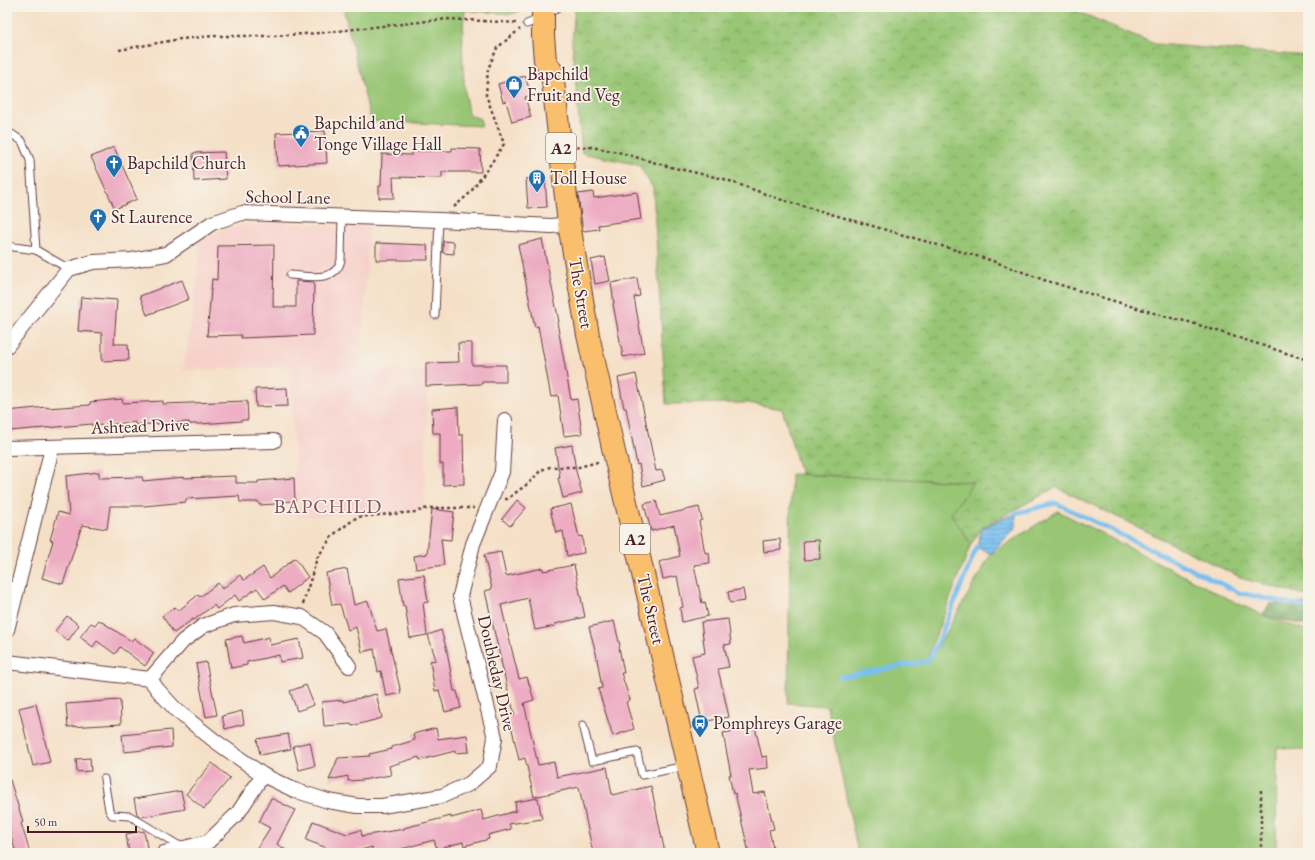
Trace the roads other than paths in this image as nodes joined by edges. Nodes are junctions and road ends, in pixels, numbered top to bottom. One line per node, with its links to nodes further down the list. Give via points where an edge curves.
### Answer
1 (546, 12): 5 (main road, A2, via 557,60 552,72)
2 (7, 131): 7 (lane, via 22,141 30,160)
3 (342, 216): 4 (street, School Lane); 8 (street, School Lane, via 242,213 212,223 166,254 132,260 93,262); 9 (lane, via 340,267 329,276)
4 (439, 220): 5 (street, School Lane, via 551,226); 10 (lane)
5 (569, 224): 21 (main road, The Street / A2, via 588,335)
6 (7, 246): 7 (lane)
7 (36, 250): 8 (lane)
8 (69, 269): 11 (street)
9 (290, 275)
10 (436, 315)
11 (7, 346)
12 (505, 420): 22 (street, Doubleday Drive, via 502,472 472,544 460,596 495,738 490,766 469,784 442,796 382,806 358,806 328,801 294,790)
13 (274, 441): 15 (street, Ashtead Drive)
14 (7, 448): 15 (street, Ashtead Drive)
15 (52, 448): 16 (street)
16 (7, 630)
17 (7, 662): 19 (street)
18 (349, 666): 19 (street, via 325,633 302,617 274,612 234,615 203,626 183,641)
19 (150, 679): 22 (street, Doubleday Drive, via 176,710)
20 (583, 725): 21 (lane, via 592,761 637,752 642,776)
21 (688, 765): 26 (main road, The Street / A2)
22 (264, 775): 24 (street, via 226,826 208,842)
23 (104, 779): 24 (lane, via 112,816 130,816)
24 (183, 848): 25 (street)
25 (164, 853)
26 (708, 853)

